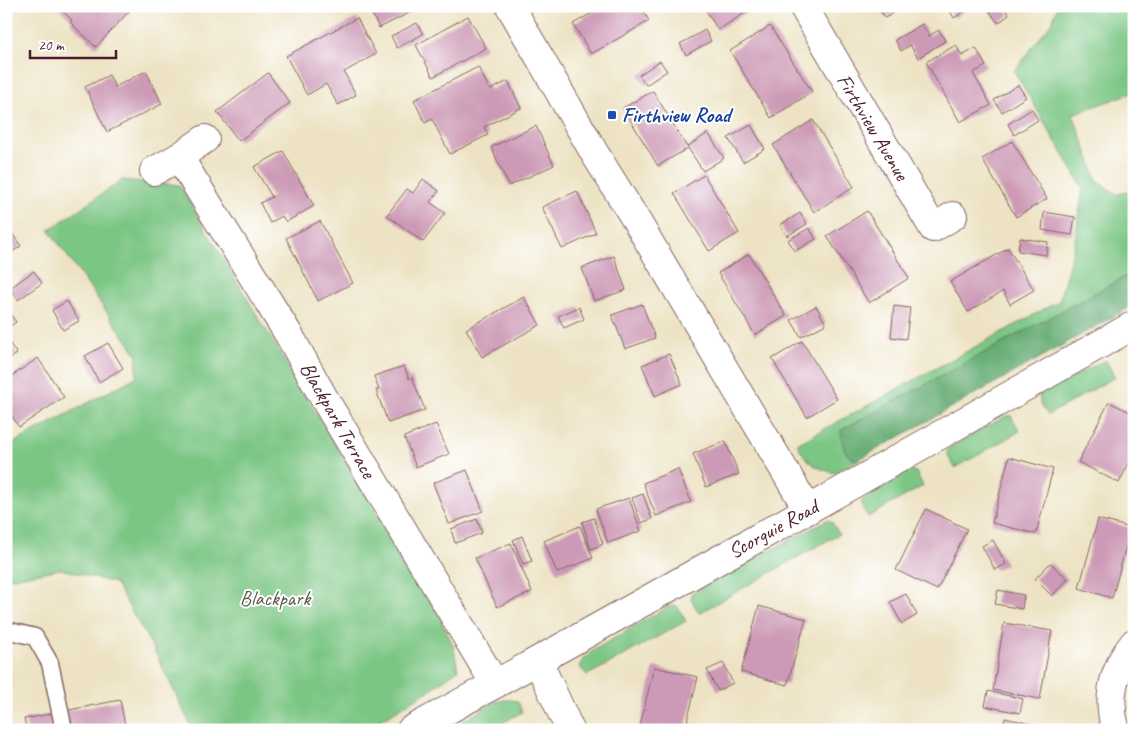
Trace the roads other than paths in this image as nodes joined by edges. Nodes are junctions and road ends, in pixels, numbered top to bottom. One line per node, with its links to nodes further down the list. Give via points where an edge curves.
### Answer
1 (803, 6): 6 (street, Firthview Avenue, via 933,228)
2 (515, 8): 8 (street, via 595,154)
3 (205, 139): 4 (street)
4 (179, 156): 5 (street); 12 (street, Blackpark Terrace)
5 (154, 171)
6 (953, 216)
7 (1134, 325): 8 (street, Scorguie Road)
8 (808, 510): 11 (street, Scorguie Road)
9 (6, 630): 13 (lane, via 35,637 50,663)
10 (1134, 643): 16 (street, via 1126,652 1113,687 1111,709)
11 (538, 661): 12 (street, Scorguie Road); 15 (street)
12 (495, 684): 14 (street, Scorguie Road)
13 (64, 730)
14 (411, 730)
15 (570, 730)
16 (1116, 730)

